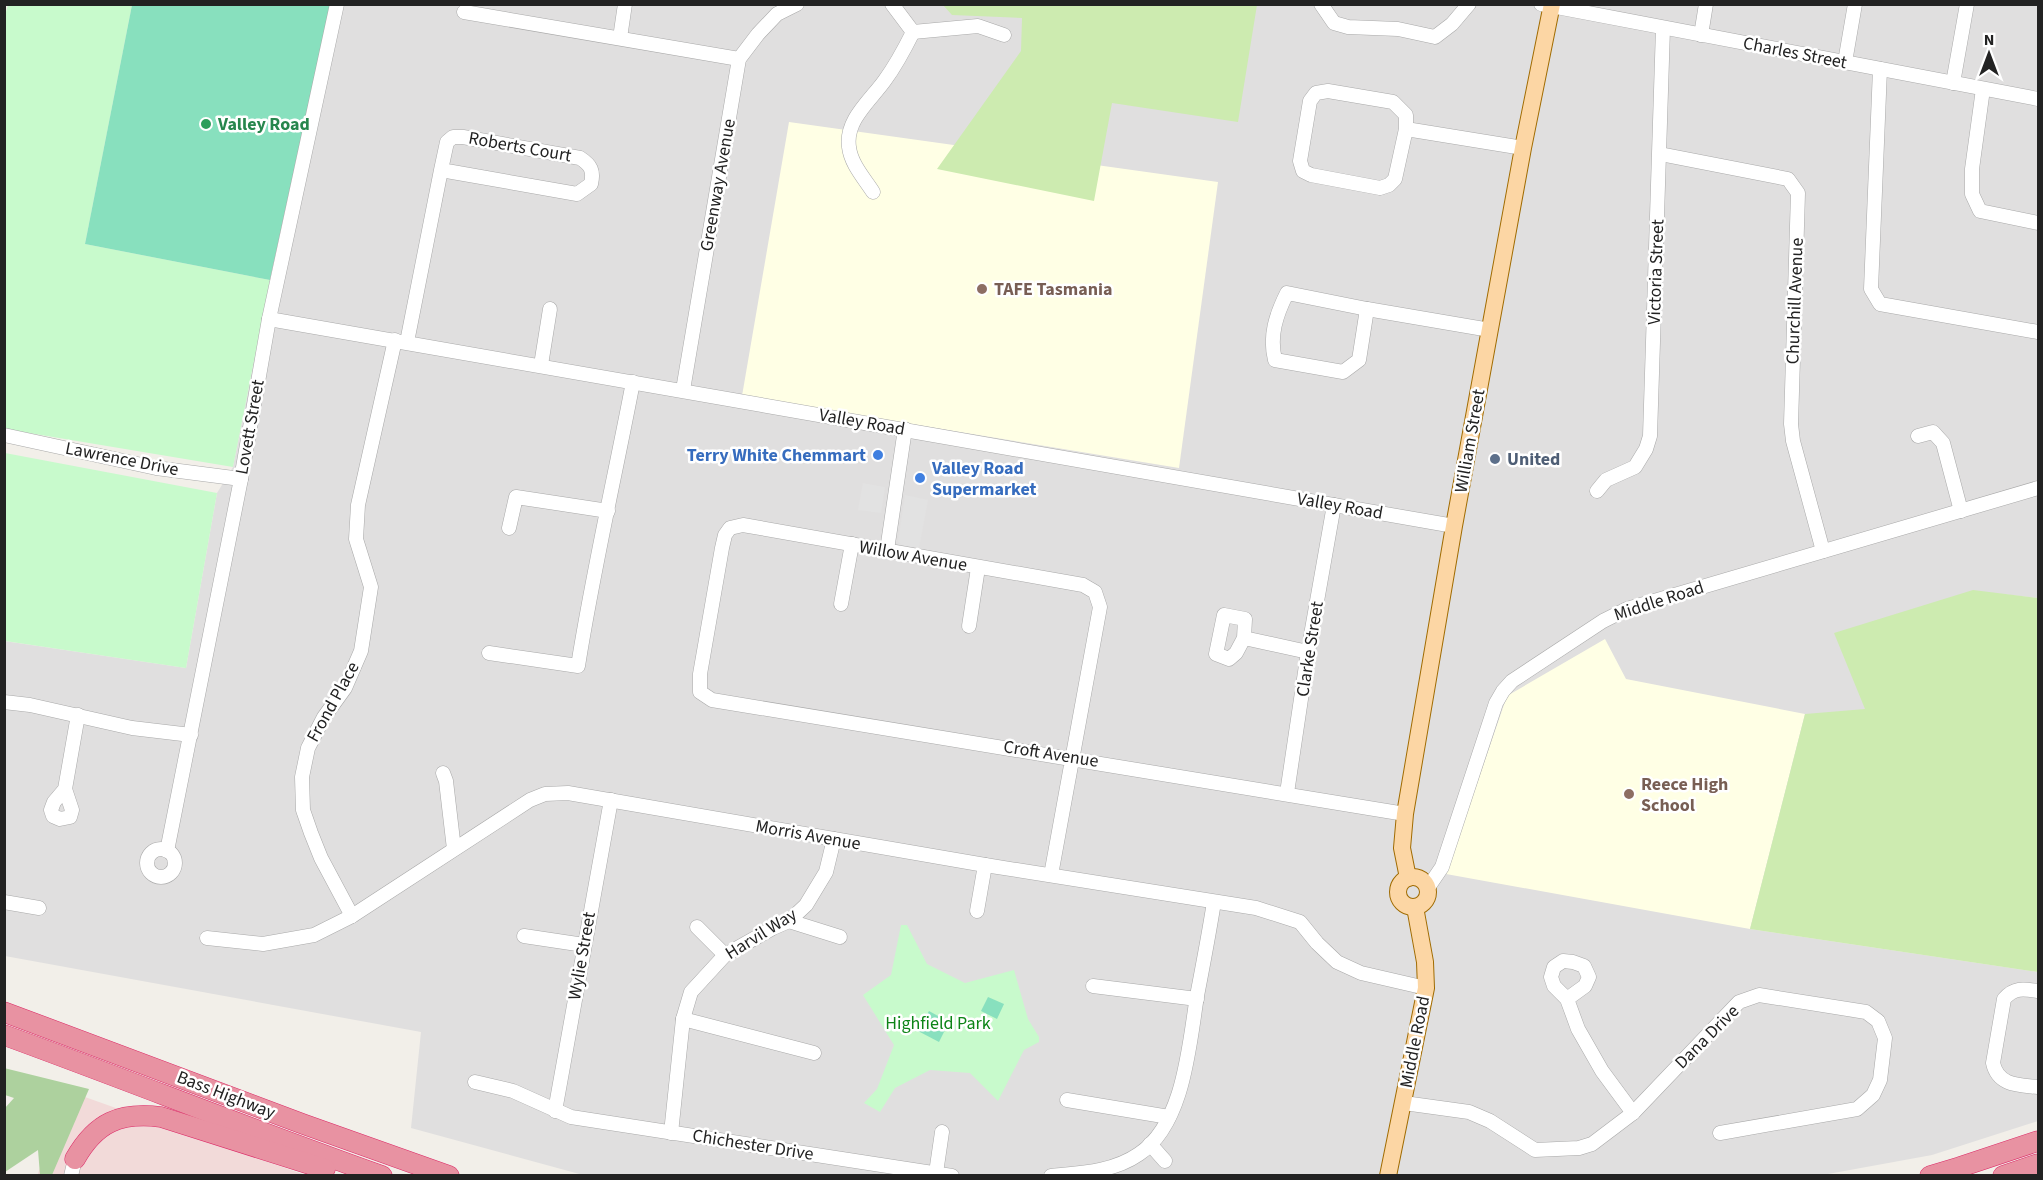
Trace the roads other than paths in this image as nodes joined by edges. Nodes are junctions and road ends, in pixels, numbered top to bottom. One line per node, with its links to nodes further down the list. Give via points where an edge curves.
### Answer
1 (338, 4): 31 (street, Lovett Street)
2 (625, 4): 16 (street)
3 (797, 4): 17 (street, Greenway Avenue, via 777,14)
4 (892, 4): 13 (street)
5 (1321, 4): 6 (street, via 1334,23 1398,29 1435,38)
6 (1469, 4)
7 (1706, 4): 15 (street)
8 (1855, 4): 18 (street)
9 (1967, 4): 20 (street)
10 (1548, 5): 12 (street, Charles Street); 24 (main road, William Street)
11 (464, 12): 16 (street)
12 (1663, 28): 15 (street, Charles Street); 25 (street, Victoria Street)
13 (913, 32): 14 (street, via 978,26); 27 (street, via 885,80 857,115 849,135 854,164)
14 (1004, 35)
15 (1701, 35): 18 (street, Charles Street)
16 (620, 38): 17 (street)
17 (739, 59): 37 (street, Greenway Avenue)
18 (1845, 62): 19 (street, Charles Street)
19 (1880, 69): 20 (street, Charles Street); 33 (street, via 1871,289 1874,297 1880,304)
20 (1953, 83): 21 (street, Charles Street)
21 (1983, 89): 22 (street, Charles Street); 28 (street, via 1972,194 1980,211)
22 (2038, 99)
23 (1406, 129): 23 (street, via 1395,179 1389,185 1380,188 1303,171 1300,161 1310,101 1316,93 1328,91 1393,102 1406,116); 24 (street)
24 (1523, 148): 32 (main road, William Street)
25 (1660, 154): 43 (street, Victoria Street, via 1650,436 1635,467 1606,480); 51 (street, Churchill Avenue, via 1788,179 1798,193 1791,424)
26 (441, 170): 26 (street, Roberts Court, via 577,194 591,184 593,176 590,164 580,158 463,136 447,142); 34 (street, Roberts Court)
27 (873, 192)
28 (2038, 223)
29 (550, 309): 35 (street)
30 (1367, 309): 30 (street, via 1359,360 1343,372 1275,360 1271,344 1278,311 1287,293); 32 (street)
31 (269, 319): 34 (street, Valley Road); 41 (street, Lovett Street)
32 (1490, 330): 47 (main road, William Street)
33 (2038, 332)
34 (401, 341): 35 (street, Valley Road); 80 (street, Frond Place, via 358,505 356,540 371,587 361,651 345,688 308,748 302,777 303,810 310,833)
35 (541, 365): 36 (street, Valley Road)
36 (633, 382): 37 (street, Valley Road); 45 (street)
37 (683, 390): 38 (street, Valley Road)
38 (905, 429): 44 (street, Valley Road); 50 (street)
39 (4, 435): 41 (street, Lawrence Drive, via 156,468)
40 (1918, 436): 46 (street, via 1934,432 1943,443)
41 (241, 479): 61 (street, Lovett Street)
42 (2038, 488): 46 (street, Middle Road)
43 (1597, 491)
44 (1334, 505): 47 (street, Valley Road); 56 (street, Clarke Street)
45 (608, 511): 48 (street, via 516,497); 57 (street, via 578,666)
46 (1961, 511): 51 (street, Middle Road)
47 (1454, 526): 67 (main road, William Street)
48 (509, 528)
49 (852, 544): 50 (street, Willow Avenue); 53 (street); 58 (street, Willow Avenue, via 743,525 730,528 718,571)
50 (887, 550): 52 (street, Willow Avenue)
51 (1823, 551): 74 (street, Middle Road, via 1627,609 1512,681 1496,703 1445,858)
52 (978, 567): 54 (street); 62 (street, Willow Avenue, via 1083,585 1095,592 1100,607)
53 (841, 604)
54 (969, 626)
55 (1244, 638): 56 (street)
56 (1308, 652): 65 (street, Clarke Street)
57 (489, 653)
58 (700, 692): 62 (street, Croft Avenue, via 712,700)
59 (4, 702): 60 (street)
60 (78, 715): 61 (street, via 132,728); 64 (street)
61 (191, 735): 70 (street, Lovett Street)
62 (1071, 757): 65 (street, Croft Avenue); 72 (street)
63 (443, 773): 69 (street)
64 (65, 789)
65 (1287, 794): 67 (street, Croft Avenue)
66 (611, 800): 68 (street, Morris Avenue); 69 (street, Morris Avenue, via 568,793 545,794); 86 (street, Wylie Street)
67 (1405, 814): 73 (main road, William Street, via 1402,848)
68 (834, 839): 71 (street, Morris Avenue); 81 (street, Harvil Way, via 826,872 806,905)
69 (454, 849): 80 (street, Morris Avenue)
70 (167, 851)
71 (985, 865): 72 (street, Morris Avenue); 79 (street)
72 (1051, 875): 76 (street, Morris Avenue)
73 (1408, 878): 74 (main road, via 1422,880); 77 (main road, via 1401,883 1398,893 1402,902)
74 (1427, 889): 77 (main road, via 1426,899)
75 (4, 902): 78 (street)
76 (1214, 902): 89 (street, Morris Avenue, via 1256,908 1300,922 1337,962 1361,973); 91 (street)
77 (1415, 907): 89 (main road, Middle Road)
78 (39, 908)
79 (977, 911)
80 (352, 916): 85 (street, Morris Avenue, via 315,935 263,944)
81 (789, 921): 84 (street); 87 (street, Harvil Way)
82 (697, 927): 87 (street)
83 (524, 936): 86 (street)
84 (840, 937)
85 (207, 938)
86 (584, 945): 101 (street, Wylie Street)
87 (725, 955): 94 (street, Harvil Way, via 692,992)
88 (1093, 986): 91 (street)
89 (1426, 988): 100 (main road, Middle Road)
90 (2038, 991): 98 (street, via 2015,990 2004,999 1993,1063 2000,1078 2008,1083)
91 (1197, 999): 103 (street, via 1183,1080)
92 (1567, 999): 102 (street, via 1578,1029 1602,1071)
93 (4, 1012): 115 (highway, Bass Highway)
94 (683, 1019): 96 (street); 105 (street, Harvil Way)
95 (4, 1035): 114 (highway, Bass Highway)
96 (814, 1053)
97 (475, 1082): 101 (street, Chichester Drive, via 513,1091)
98 (2038, 1087)
99 (1067, 1100): 103 (street)
100 (1404, 1103): 102 (street, Dana Drive, via 1468,1112 1490,1121 1535,1150 1592,1144); 118 (main road, Middle Road)
101 (555, 1111): 105 (street, Chichester Drive)
102 (1633, 1113): 106 (street, Dana Drive, via 1739,1002 1759,994 1866,1012 1878,1021 1885,1038 1880,1080 1873,1095 1857,1109)
103 (1169, 1116): 108 (street)
104 (942, 1132): 112 (street)
105 (671, 1133): 112 (street, Chichester Drive)
106 (1720, 1133)
107 (2038, 1141): 119 (highway)
108 (1150, 1143): 109 (street); 117 (street, via 1139,1154 1114,1166)
109 (1166, 1161)
110 (2038, 1164): 120 (highway)
111 (73, 1167): 113 (highway, via 85,1141 102,1126 118,1118 144,1115 161,1117)
112 (936, 1173): 116 (street, Chichester Drive)
113 (345, 1176)
114 (382, 1176)
115 (449, 1176)
116 (951, 1176)
117 (1051, 1176)
118 (1388, 1176)
119 (1930, 1176)
120 (2003, 1176)

